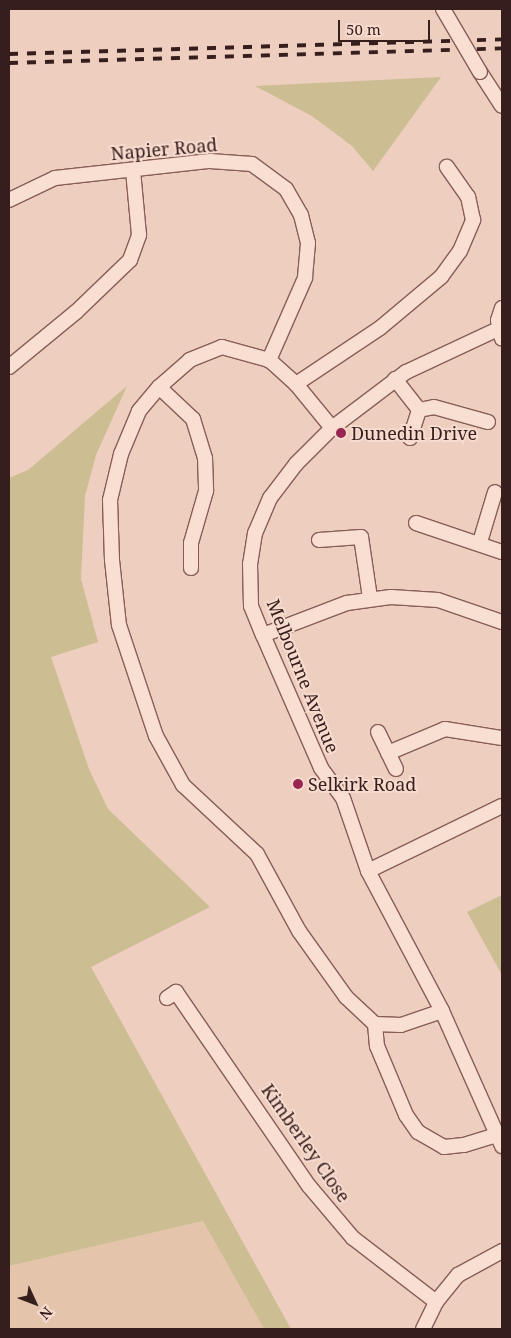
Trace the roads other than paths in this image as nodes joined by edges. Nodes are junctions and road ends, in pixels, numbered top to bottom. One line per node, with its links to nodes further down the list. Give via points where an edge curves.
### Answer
1 (443, 9): 2 (street, bridge)
2 (502, 106)
3 (447, 167): 11 (street, via 468,197 473,220 455,258 441,277 380,328)
4 (133, 170): 5 (street, Napier Road, via 55,178); 8 (street, Napier Road, via 210,161 252,164 286,189 301,215 308,243 305,278); 9 (street, via 140,235 130,260 76,312)
5 (9, 200)
6 (502, 308): 7 (street)
7 (500, 334): 10 (street, Melbourne Avenue, via 462,343)
8 (269, 360): 11 (street); 12 (street, via 222,348 190,360)
9 (9, 367)
10 (395, 379): 13 (street); 15 (street, Melbourne Avenue)
11 (296, 384): 15 (street)
12 (159, 387): 22 (street, via 193,419 205,458 206,491 191,544); 34 (street, via 139,411 122,454 110,500 119,625 156,736 183,785 256,854 326,972)
13 (418, 410): 14 (street, via 434,407); 16 (street)
14 (488, 422)
15 (332, 428): 25 (street, Melbourne Avenue, via 296,464 270,498 256,533 250,564 251,606)
16 (410, 438)
17 (495, 492): 20 (street)
18 (416, 523): 20 (street)
19 (319, 540): 23 (street, via 361,537)
20 (480, 542): 21 (street)
21 (502, 552)
22 (191, 568)
23 (370, 598): 24 (street, via 438,600); 25 (street, via 346,603)
24 (502, 622)
25 (264, 635): 31 (street, Melbourne Avenue, via 321,768 344,798)
26 (378, 732): 28 (street)
27 (502, 738): 28 (street, via 445,729)
28 (388, 753): 29 (street)
29 (396, 769)
30 (502, 806): 31 (street)
31 (368, 871): 33 (street, Melbourne Avenue)
32 (167, 998): 37 (street, Kimberley Close, via 176,992 309,1186 353,1238)
33 (442, 1010): 34 (street, via 401,1025); 35 (street, Melbourne Avenue)
34 (375, 1024): 35 (street, via 377,1046 406,1115 418,1132 444,1146)
35 (499, 1140)
36 (502, 1251): 37 (street, via 458,1276)
37 (436, 1302): 38 (street)
38 (423, 1329)

